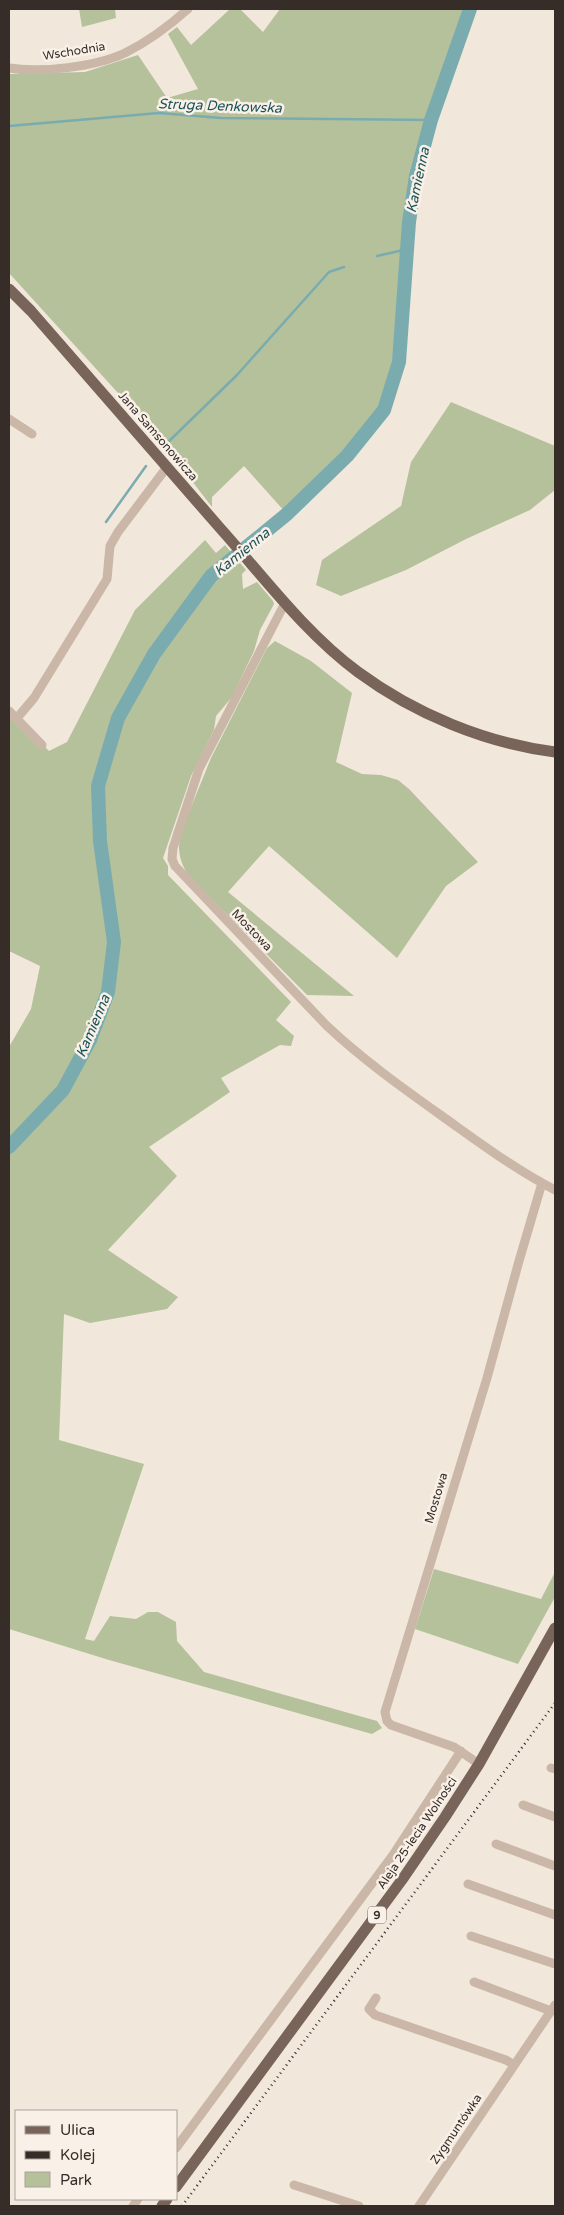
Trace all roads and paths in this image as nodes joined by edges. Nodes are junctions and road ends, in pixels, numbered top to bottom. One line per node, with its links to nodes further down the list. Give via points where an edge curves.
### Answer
1 (188, 9): 2 (street, Wschodnia, via 126,52 112,58 52,69)
2 (9, 68)
3 (9, 289): 6 (main road, Jana Samsonowicza)
4 (9, 419): 5 (street)
5 (32, 434)
6 (167, 467): 7 (main road, Jana Samsonowicza); 9 (street, via 118,532 110,546 108,579 34,698)
7 (285, 603): 11 (main road, Jana Samsonowicza, via 357,672 427,714 481,735); 12 (street, Mostowa, via 199,769 173,848 175,866 344,1042 409,1093)
8 (9, 711): 9 (street)
9 (17, 718): 10 (street)
10 (42, 745)
11 (555, 752)
12 (542, 1184): 13 (street, Mostowa); 15 (street, Mostowa, via 487,1378 384,1712 391,1725)
13 (555, 1190)
14 (555, 1628): 16 (main road, Aleja 25-lecia Wolności / 9)
15 (460, 1751): 16 (street, Mostowa); 29 (street, via 393,1855)
16 (480, 1764): 30 (main road, Aleja 25-lecia Wolności / 9, via 404,1877)
17 (524, 1805): 18 (street)
18 (555, 1817)
19 (496, 1844): 20 (street)
20 (555, 1866)
21 (468, 1884): 22 (street)
22 (555, 1915)
23 (471, 1936): 24 (street)
24 (555, 1964)
25 (474, 1982): 27 (street)
26 (376, 1998): 28 (street, via 369,2009 376,2015)
27 (553, 2008): 28 (street, Zygmuntówka)
28 (514, 2065): 33 (street, Zygmuntówka)
29 (178, 2145)
30 (178, 2184)
31 (294, 2185): 32 (street)
32 (358, 2206)
33 (419, 2206)

